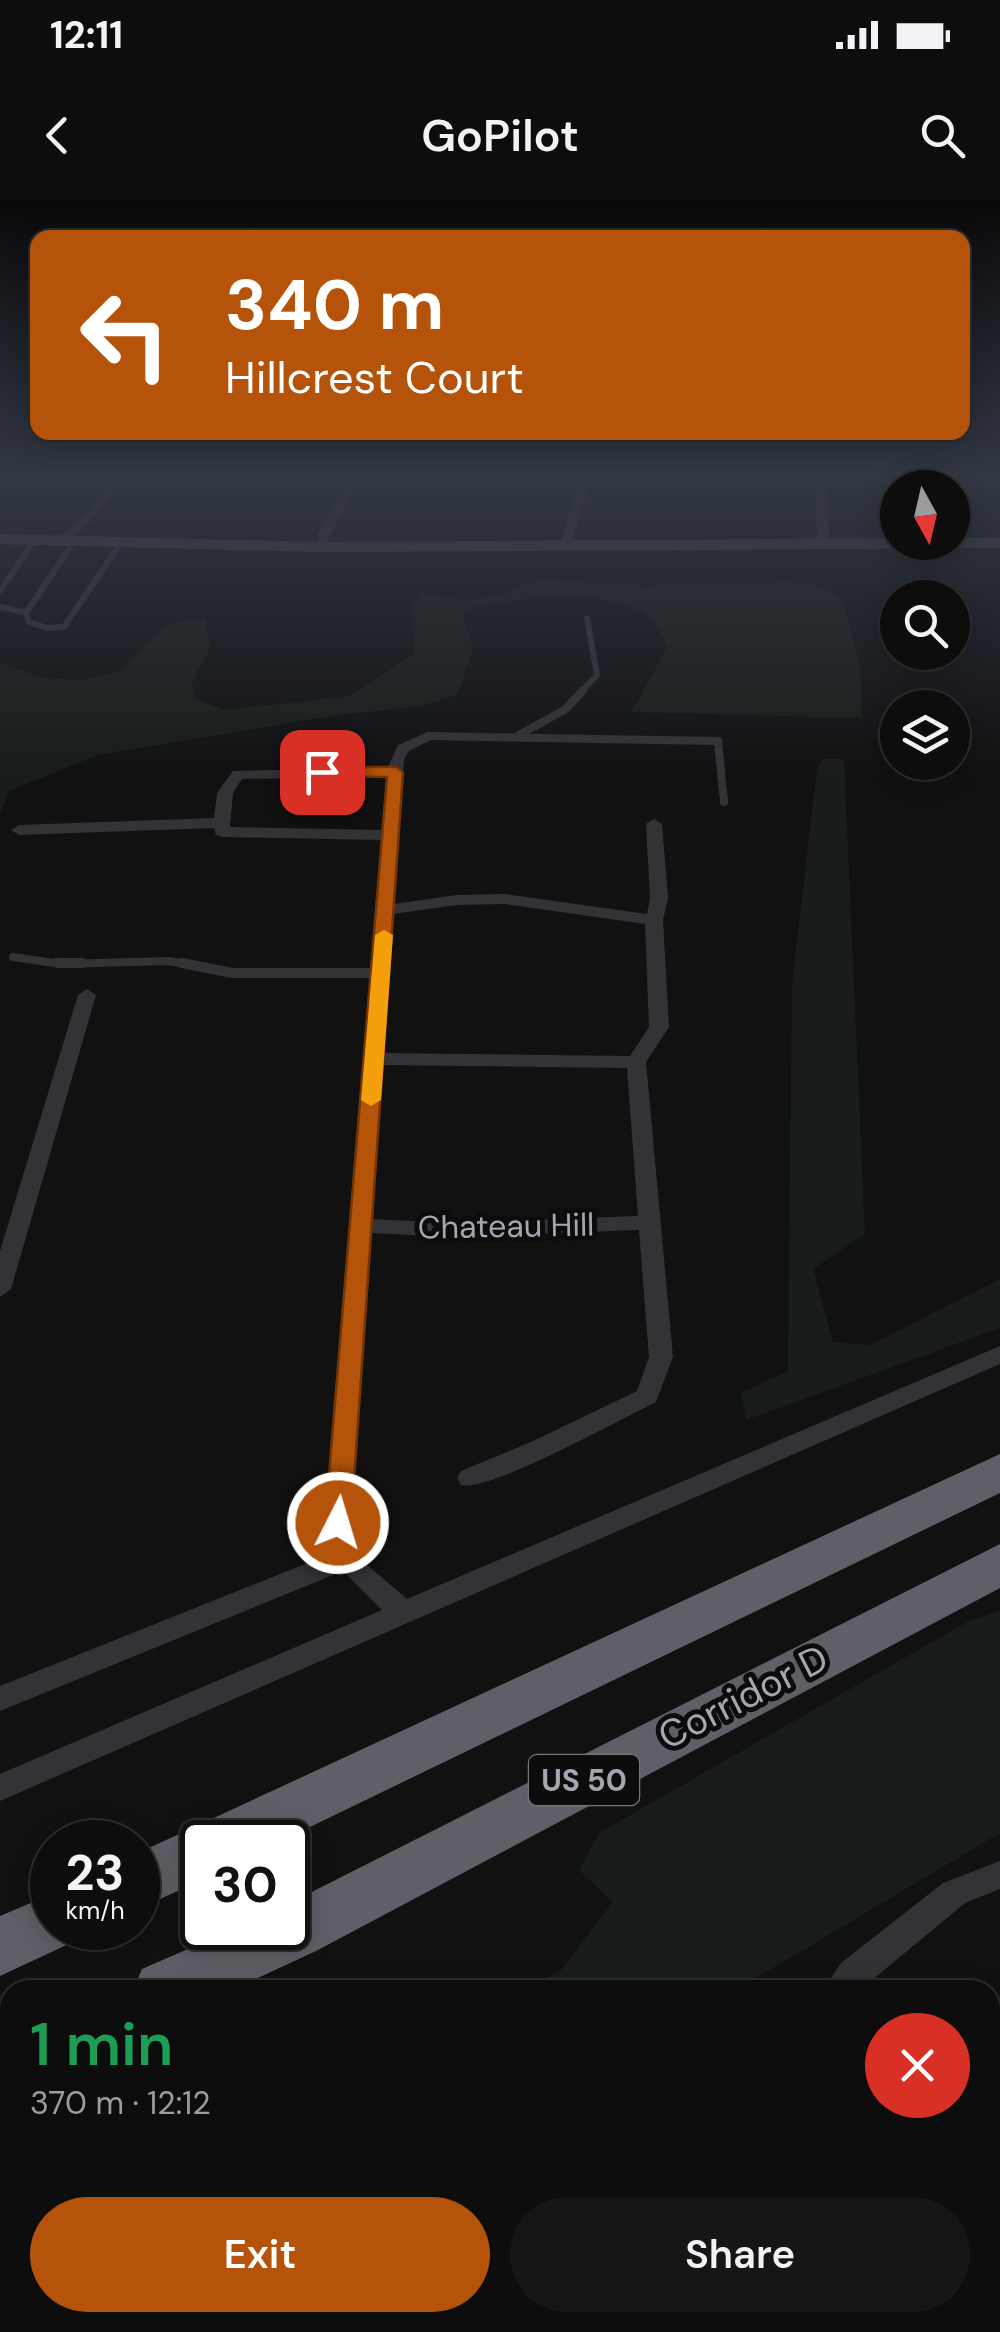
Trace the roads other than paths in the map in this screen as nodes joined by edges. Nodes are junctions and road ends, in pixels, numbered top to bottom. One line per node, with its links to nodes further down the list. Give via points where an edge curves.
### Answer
1 (47, 576): 4 (lane)
2 (98, 576): 4 (lane, via 64,628 29,622)
3 (0, 607): 4 (lane)
4 (27, 613)
5 (588, 618): 7 (lane, via 597,675 566,708)
6 (428, 736): 7 (lane); 8 (street, via 403,748)
7 (516, 737): 9 (lane, via 718,741)
8 (396, 772): 10 (street, via 238,774 224,796); 13 (street)
9 (724, 802)
10 (222, 823): 12 (street); 13 (street, via 222,832)
11 (654, 824): 15 (street)
12 (19, 830)
13 (392, 835): 14 (street)
14 (386, 910): 15 (street, via 505,899); 17 (street)
15 (654, 920): 20 (street, via 659,1026)
16 (13, 956): 17 (lane, via 61,964 168,960 232,973)
17 (381, 972): 19 (street)
18 (87, 996): 23 (street)
19 (374, 1059): 20 (street); 22 (street)
20 (636, 1062): 21 (street)
21 (651, 1223): 22 (street, Chateau Hill); 26 (street, via 661,1356 647,1396)
22 (361, 1226): 27 (street, via 338,1523)
23 (0, 1289)
24 (1000, 1354): 29 (street)
25 (1000, 1472): 32 (highway)
26 (470, 1478)
27 (350, 1557): 29 (street, via 356,1571); 30 (street)
28 (1000, 1564): 36 (highway, Corridor D / US 50, via 295,1930)
29 (404, 1613): 31 (street)
30 (0, 1699)
31 (0, 1788)
32 (266, 1820)
33 (1000, 1875): 37 (street, via 954,1893)
34 (30, 1933): 35 (highway)
35 (0, 1948)
36 (186, 1980)
37 (848, 1980)

